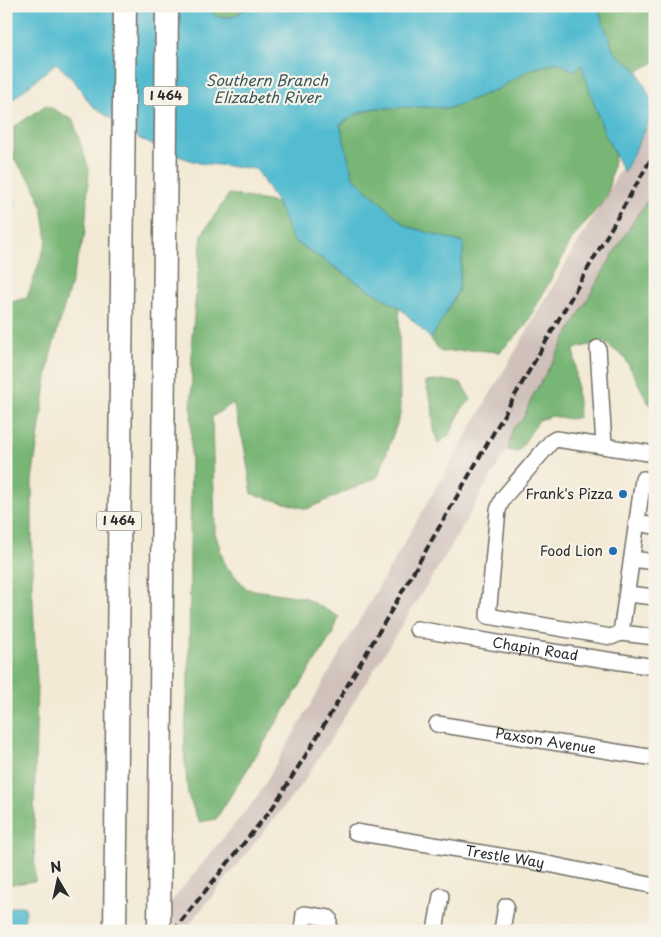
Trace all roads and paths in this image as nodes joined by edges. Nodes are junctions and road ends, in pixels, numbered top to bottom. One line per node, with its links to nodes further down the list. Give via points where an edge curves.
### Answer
1 (125, 6): 23 (highway, I 464)
2 (167, 6): 24 (highway, I 464)
3 (598, 348): 4 (street)
4 (604, 446): 5 (street); 14 (street, via 556,439 502,498 498,510 488,616 611,637)
5 (651, 454): 6 (street)
6 (649, 480): 7 (street)
7 (637, 523): 8 (street); 9 (street)
8 (655, 526)
9 (632, 559): 10 (street); 11 (street)
10 (655, 562)
11 (627, 594): 12 (street); 14 (street)
12 (655, 598)
13 (417, 629): 16 (street, Chapin Road)
14 (621, 633): 15 (street)
15 (655, 638)
16 (655, 667)
17 (437, 724): 18 (street, Paxson Avenue)
18 (655, 758)
19 (355, 832): 20 (street, Trestle Way, via 548,864)
20 (655, 886)
21 (441, 896): 27 (street)
22 (506, 906): 28 (street)
23 (115, 931)
24 (159, 931)
25 (302, 931): 26 (street, via 304,914 329,918)
26 (329, 931)
27 (435, 931)
28 (502, 931)

